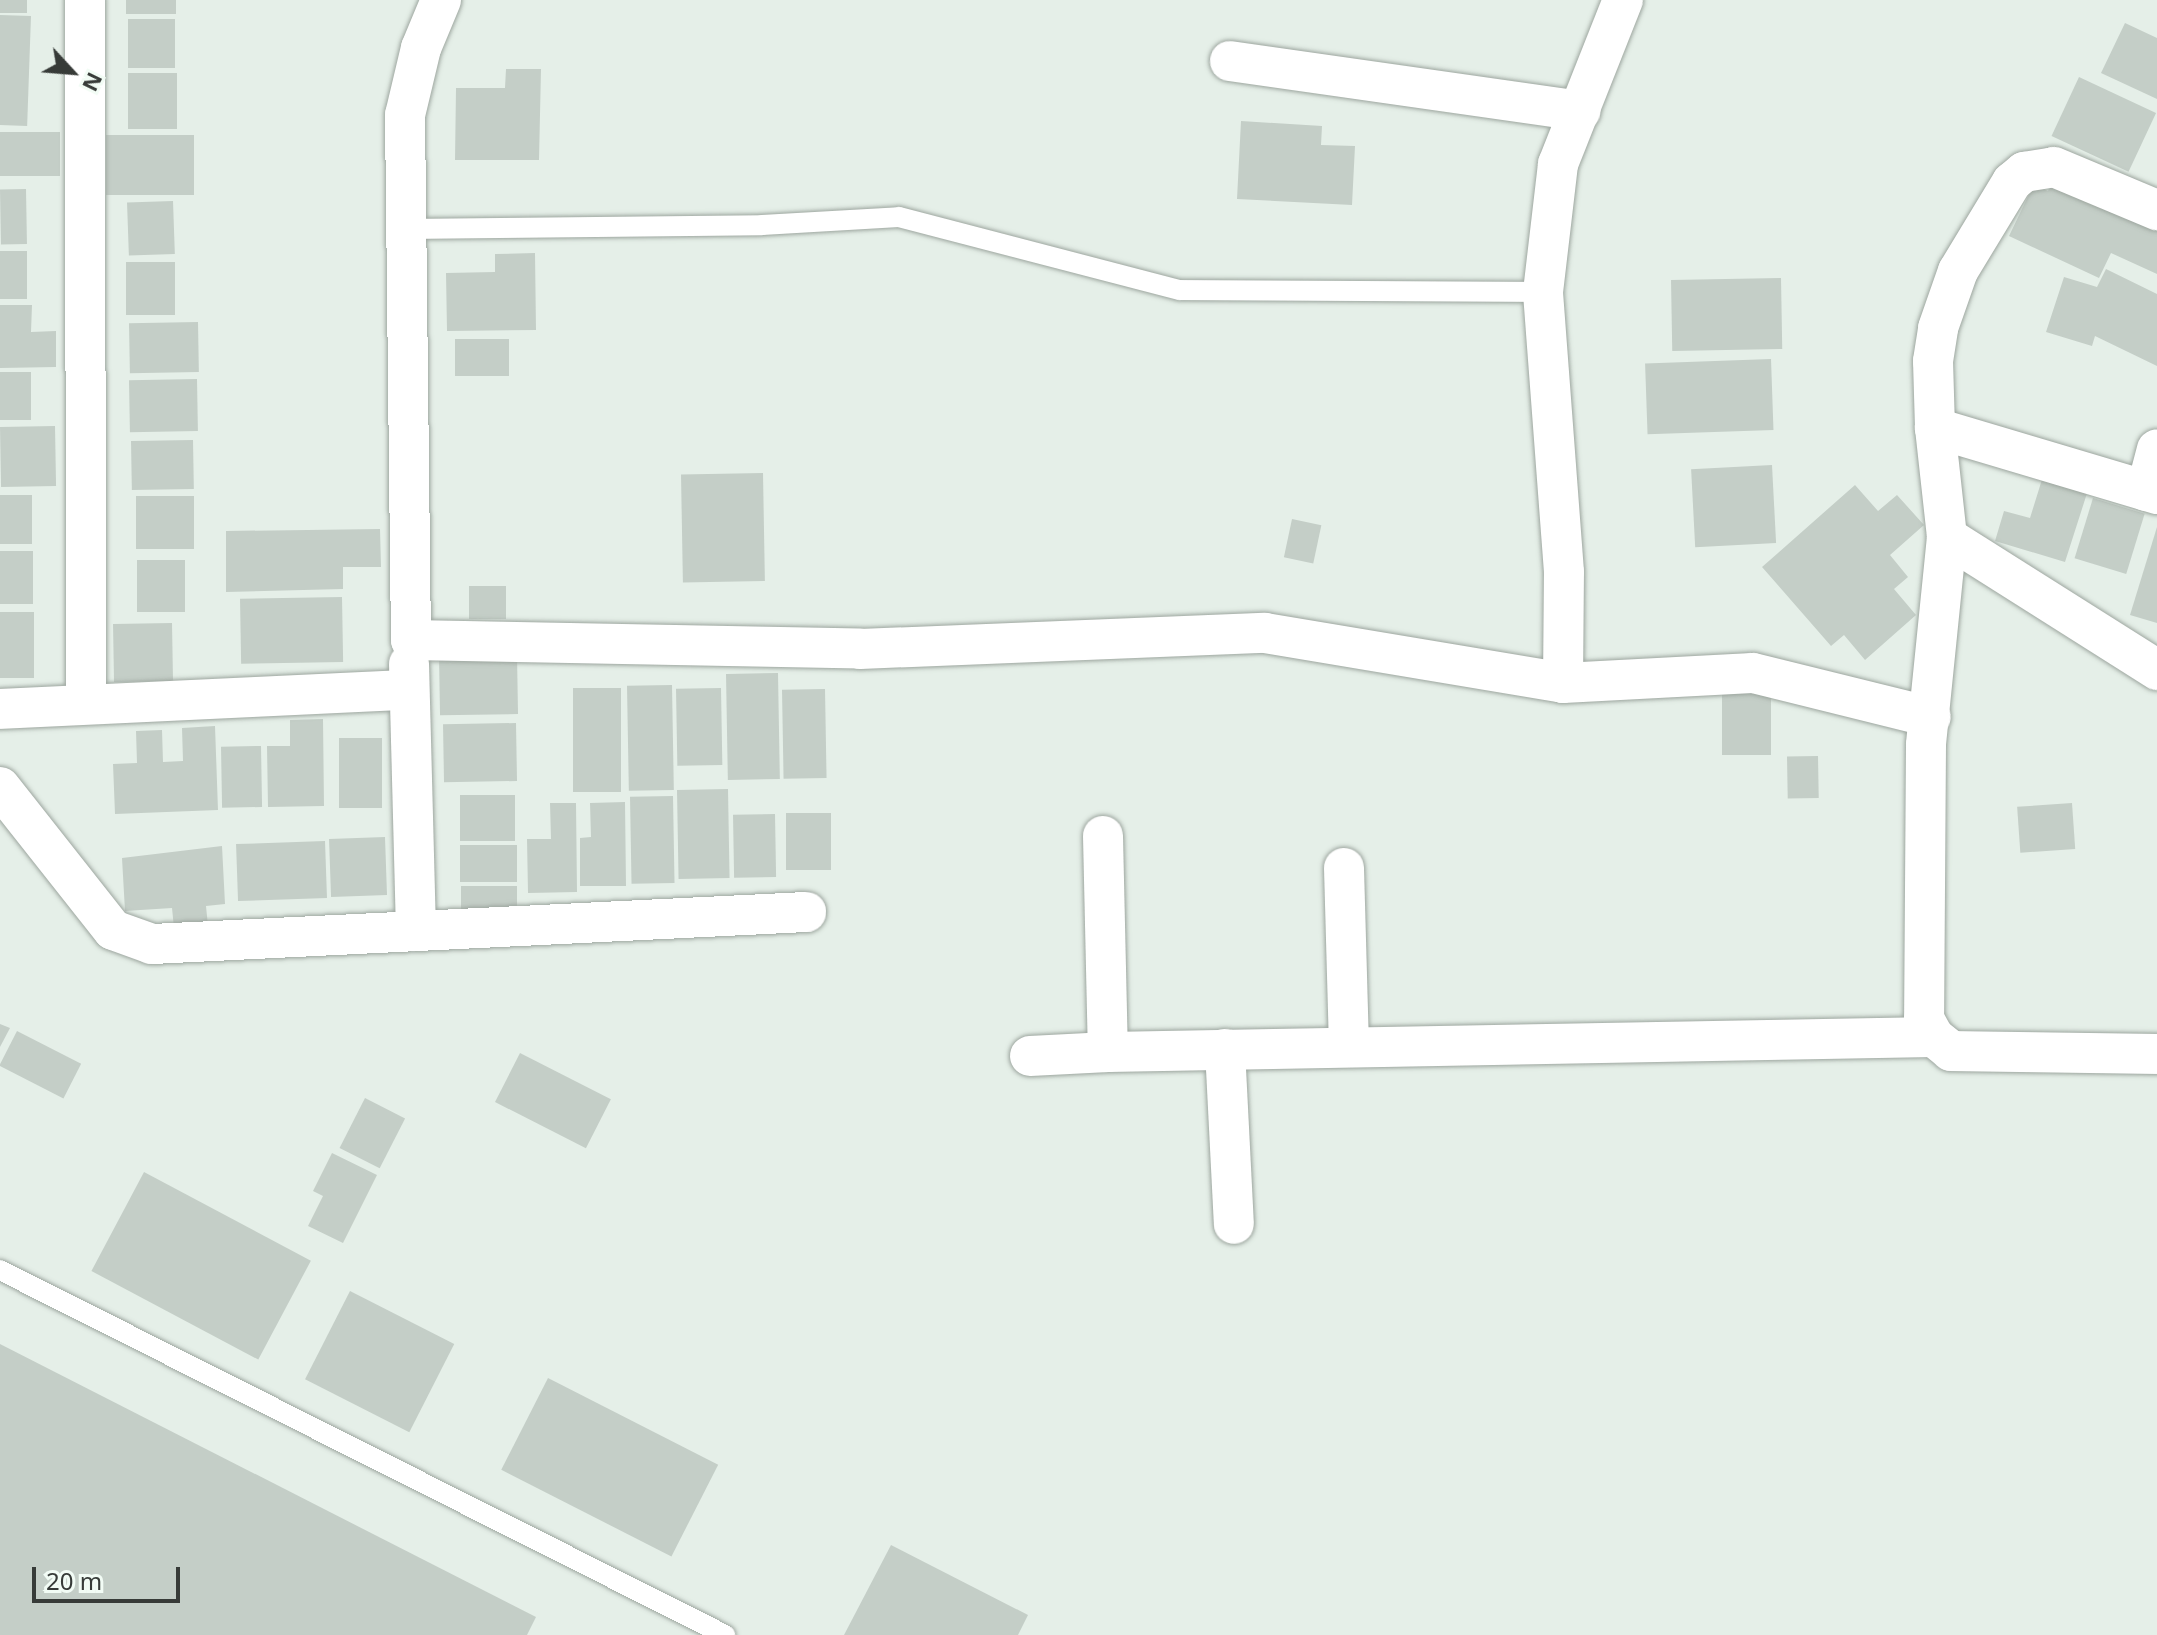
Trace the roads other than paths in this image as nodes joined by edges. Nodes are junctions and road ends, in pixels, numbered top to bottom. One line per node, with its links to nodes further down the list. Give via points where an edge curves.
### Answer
1 (85, 0): 17 (street)
2 (441, 0): 7 (street, via 421,48 405,115)
3 (1623, 0): 5 (street)
4 (1230, 61): 5 (street)
5 (1580, 111): 8 (street, via 1558,164)
6 (2157, 210): 9 (street, via 2054,167 2036,168 2012,182 1958,271 1938,328 1933,361)
7 (405, 229): 8 (lane, via 746,226 899,217 1180,290); 13 (street)
8 (1543, 292): 15 (street, via 1564,572)
9 (1935, 428): 11 (street); 12 (street)
10 (2157, 449): 11 (street)
11 (2152, 493)
12 (1947, 537): 14 (street); 19 (street)
13 (411, 640): 15 (street, via 860,649 1265,633); 16 (street)
14 (2157, 670)
15 (1563, 683): 19 (street, via 1753,673)
16 (407, 690): 17 (street); 24 (street)
17 (86, 704): 18 (street)
18 (0, 709)
19 (1931, 717): 25 (street, via 1924,1019)
20 (0, 787): 24 (street, via 113,930 132,939 152,944)
21 (1103, 836): 28 (street)
22 (1344, 868): 26 (street)
23 (806, 912): 24 (street)
24 (416, 931)
25 (1934, 1037): 26 (street); 29 (street, via 1951,1051)
26 (1349, 1046): 27 (street)
27 (1225, 1049): 28 (street); 31 (street)
28 (1108, 1052): 30 (street)
29 (2157, 1054)
30 (1030, 1056)
31 (1234, 1224)
32 (0, 1270): 33 (lane)
33 (725, 1635)

